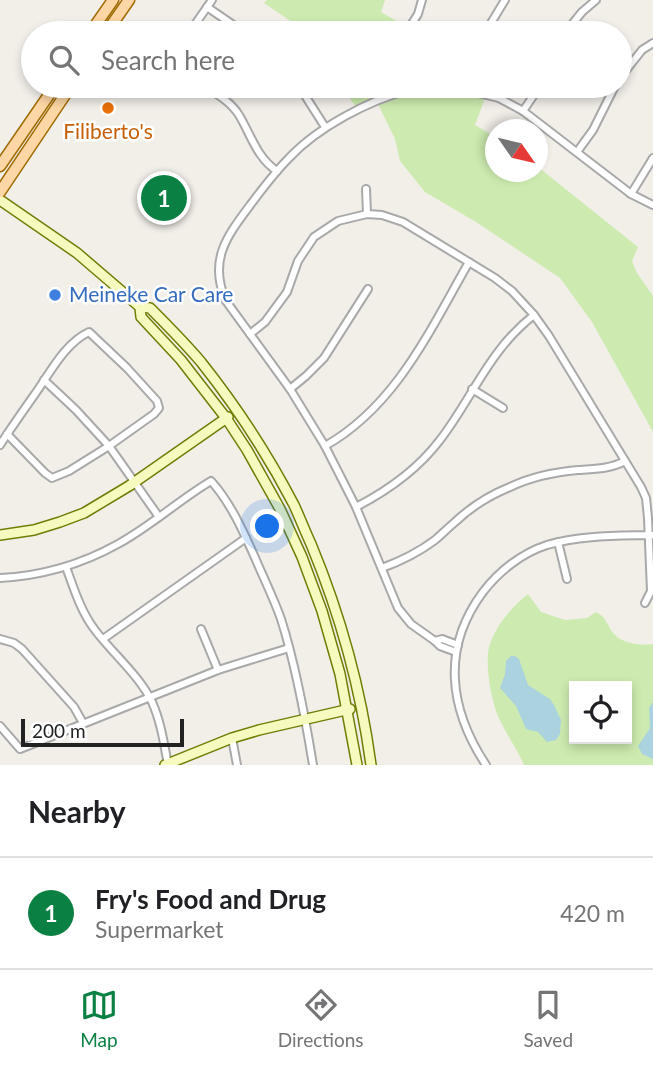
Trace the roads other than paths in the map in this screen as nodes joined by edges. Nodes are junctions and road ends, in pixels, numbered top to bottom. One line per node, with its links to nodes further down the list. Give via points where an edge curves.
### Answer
1 (113, 0): 8 (main road)
2 (129, 0): 9 (main road)
3 (212, 0): 7 (street)
4 (422, 0): 12 (street)
5 (505, 0): 13 (street)
6 (596, 0): 14 (street)
7 (207, 7): 10 (street); 11 (street)
8 (98, 21)
9 (114, 21)
10 (197, 21)
11 (227, 21)
12 (414, 21)
13 (492, 21)
14 (575, 21)
15 (653, 43): 16 (street)
16 (632, 63)
17 (47, 98): 29 (main road)
18 (63, 98): 32 (main road)
19 (221, 98): 30 (street, via 239,116 262,158)
20 (307, 98): 26 (street)
21 (380, 98): 26 (street)
22 (499, 98): 25 (street)
23 (532, 98): 25 (street)
24 (609, 98): 27 (street)
25 (523, 111): 27 (street)
26 (325, 127): 30 (street)
27 (577, 152): 33 (street)
28 (653, 158): 33 (street)
29 (0, 166)
30 (277, 171): 41 (street, via 232,229 219,259 221,289)
31 (366, 189): 36 (street)
32 (0, 192)
33 (631, 194): 35 (street)
34 (0, 200): 39 (main road, via 77,253)
35 (653, 205)
36 (368, 214): 37 (street, via 395,219); 41 (street, via 338,221 314,237 298,261 287,292)
37 (469, 262): 40 (street); 51 (street, via 397,383 366,417)
38 (368, 289): 43 (street, via 324,358)
39 (140, 307): 46 (main road, via 150,308 165,323); 47 (main road, via 141,317)
40 (534, 314): 44 (street, via 498,350); 52 (street)
41 (250, 334): 43 (street)
42 (44, 380): 48 (street); 50 (street); 50 (street, via 64,352 89,332 119,360 158,401 159,408)
43 (289, 388): 51 (street)
44 (472, 388): 45 (street); 54 (street, via 441,439 419,464)
45 (503, 408)
46 (237, 411): 47 (main road); 72 (main road, via 295,507 324,576)
47 (226, 418): 53 (main road); 73 (main road, via 280,509 302,557)
48 (7, 434): 49 (street); 50 (street, via 52,478)
49 (0, 445)
50 (109, 446): 53 (street)
51 (325, 446): 54 (street)
52 (625, 461): 57 (street, via 646,498); 61 (street, via 511,486 489,496 417,552)
53 (134, 482): 55 (street); 56 (main road, via 84,513 34,530)
54 (356, 506): 61 (street)
55 (159, 517): 58 (street, via 211,481); 60 (street, via 118,544)
56 (0, 535)
57 (651, 535): 59 (street); 64 (street, via 651,592)
58 (246, 538): 67 (street); 68 (street)
59 (558, 542): 63 (street); 69 (street, via 529,553 490,582 467,616)
60 (66, 567): 62 (street); 67 (street, via 84,615)
61 (382, 568): 69 (street, via 404,617 435,641 442,639)
62 (0, 578)
63 (567, 579)
64 (645, 603)
65 (201, 629): 70 (street)
66 (0, 639): 75 (street, via 22,649)
67 (103, 639): 71 (street)
68 (289, 648): 70 (street); 74 (street)
69 (457, 648): 78 (street, via 454,678 460,715)
70 (218, 670): 71 (street)
71 (149, 697): 75 (street); 79 (street, via 161,728)
72 (360, 706): 73 (main road); 83 (main road)
73 (347, 710): 74 (main road); 82 (main road)
74 (306, 719): 77 (main road); 81 (street)
75 (83, 723): 76 (street, via 20,749)
76 (0, 726)
77 (232, 738): 79 (main road); 80 (street)
78 (484, 762): 84 (street)
79 (167, 765)
80 (237, 765)
81 (313, 765)
82 (357, 765)
83 (371, 765)
84 (474, 765)

